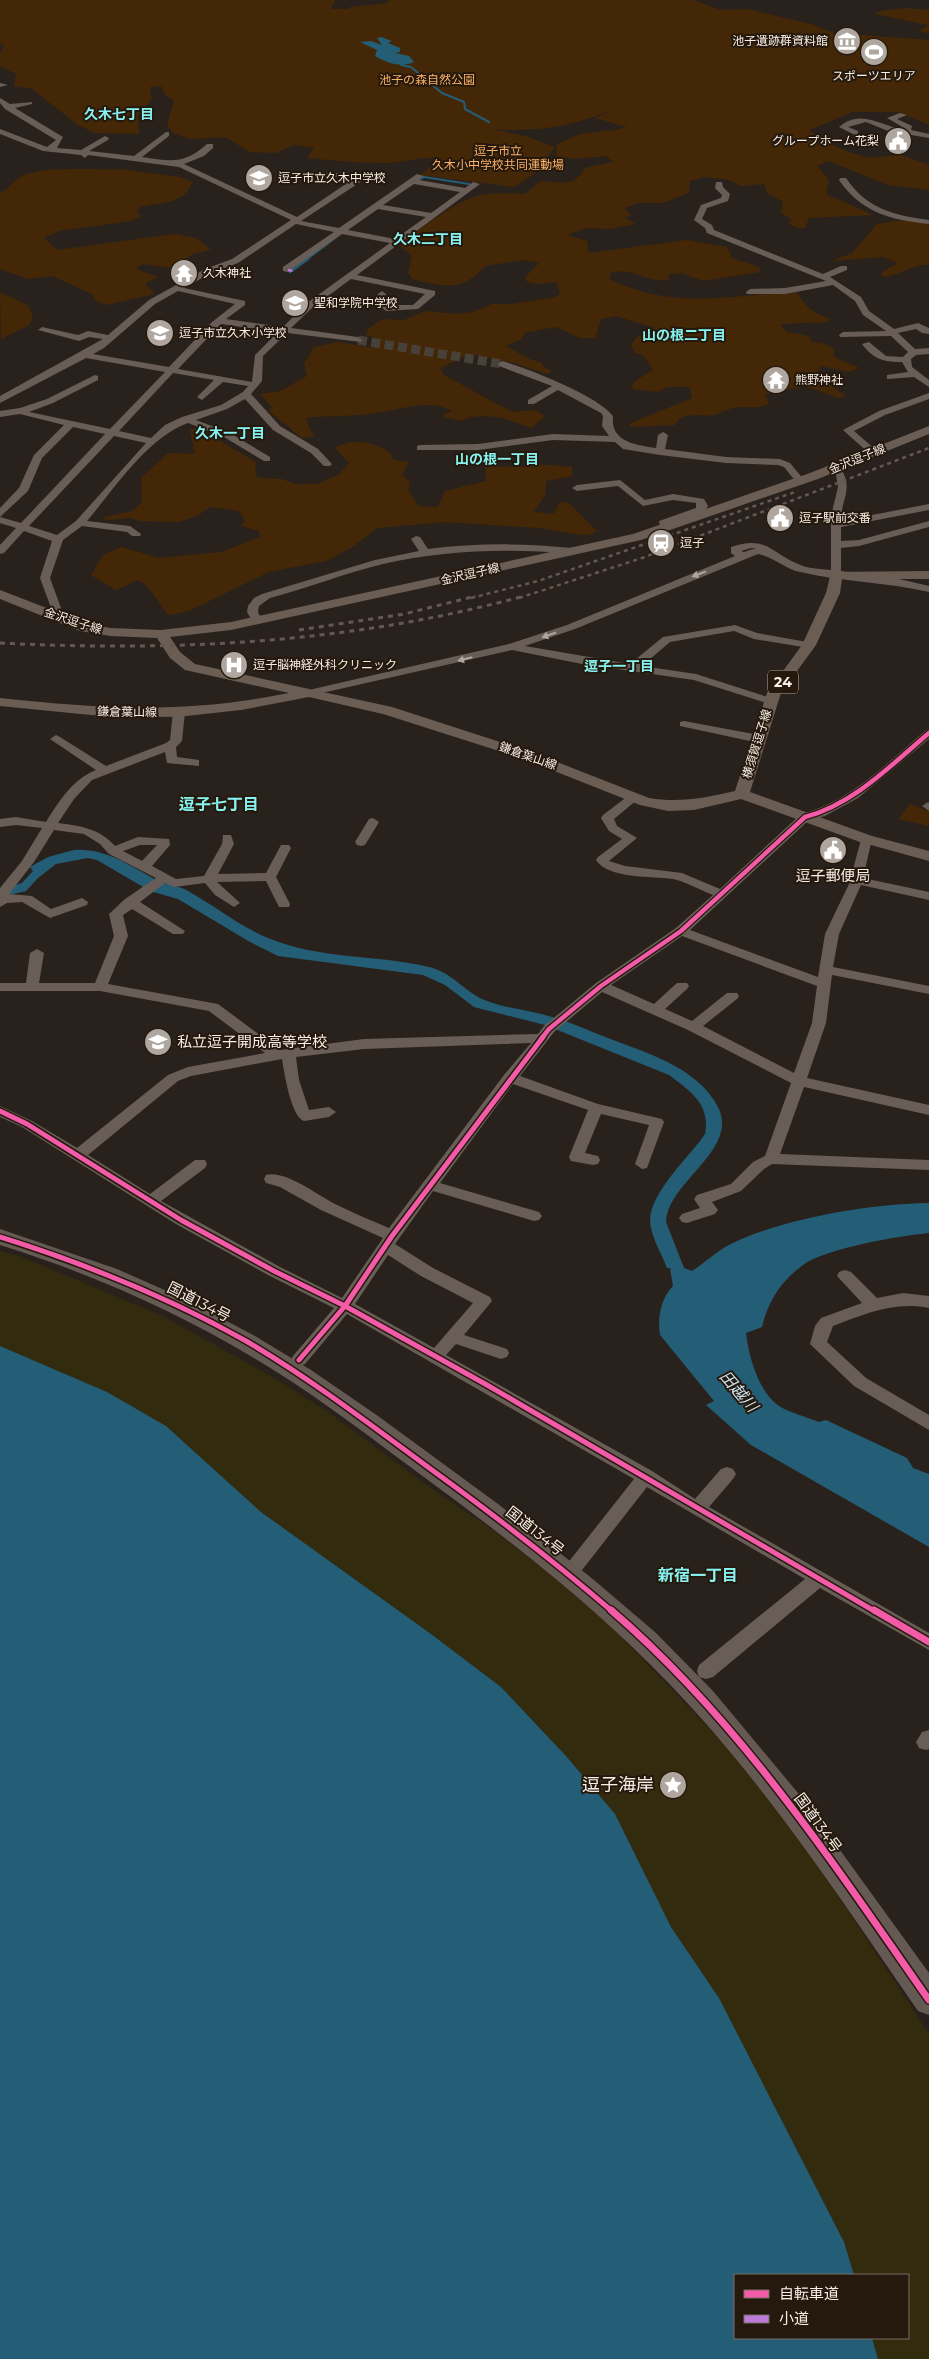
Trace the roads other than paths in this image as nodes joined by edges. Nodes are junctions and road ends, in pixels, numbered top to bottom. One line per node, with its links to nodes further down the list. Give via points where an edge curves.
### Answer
1 (18, 97): 2 (street)
2 (0, 100): 4 (street)
3 (30, 103): 4 (street)
4 (8, 107): 13 (street, via 60,139)
5 (903, 115): 6 (street, via 891,118)
6 (912, 130): 9 (street, via 898,131 871,119 843,127); 10 (street)
7 (0, 131): 13 (street)
8 (166, 134): 15 (street)
9 (855, 134)
10 (929, 136)
11 (105, 138): 14 (street)
12 (210, 146): 17 (street, via 201,154)
13 (50, 150): 14 (street)
14 (83, 152): 15 (street); 16 (street)
15 (136, 158): 17 (street)
16 (88, 162)
17 (176, 164): 25 (street)
18 (327, 175): 25 (street, via 365,175)
19 (843, 180): 26 (street, via 856,198 865,204 905,219)
20 (476, 184): 22 (street)
21 (719, 184): 32 (street, via 726,194 725,199 704,207 698,220 710,231)
22 (468, 191): 23 (street, via 416,180); 24 (street)
23 (377, 206): 24 (street); 27 (street)
24 (433, 216): 28 (street)
25 (296, 221): 27 (street); 34 (street, via 235,261)
26 (929, 222)
27 (342, 231): 28 (street); 30 (street)
28 (398, 242): 31 (street)
29 (844, 268): 32 (street)
30 (288, 270)
31 (350, 276): 36 (street, via 432,293 415,307 386,308 379,302); 38 (street, via 310,305)
32 (825, 276): 33 (street)
33 (834, 282): 35 (street); 41 (street, via 858,299 866,313)
34 (175, 288): 37 (street, via 242,303); 43 (street, via 152,302)
35 (750, 292)
36 (382, 294)
37 (219, 321): 38 (street); 51 (street)
38 (286, 329): 44 (street); 56 (street, via 259,355)
39 (42, 330): 43 (street, via 79,338 88,334)
40 (929, 331): 41 (street, via 925,332 918,326)
41 (891, 332): 42 (street); 47 (street)
42 (843, 335)
43 (110, 338): 48 (street)
44 (358, 340)
45 (888, 343): 49 (street, via 862,344 881,359)
46 (929, 351): 47 (street)
47 (913, 352): 49 (street)
48 (86, 355): 51 (street); 62 (street)
49 (906, 359): 52 (street, via 908,368)
50 (502, 364): 58 (street)
51 (171, 370): 55 (street); 69 (street)
52 (915, 374): 53 (street); 57 (street)
53 (890, 377)
54 (95, 378): 64 (street)
55 (221, 379): 56 (street); 61 (street)
56 (255, 384): 59 (street)
57 (929, 384)
58 (559, 386): 63 (street); 71 (street, via 607,413 607,426)
59 (246, 394): 66 (street, via 224,407); 77 (street, via 287,436 323,456)
60 (929, 396): 75 (street, via 848,430)
61 (202, 397)
62 (0, 402): 64 (street)
63 (531, 402)
64 (21, 412): 65 (street); 67 (street)
65 (0, 414)
66 (185, 420): 72 (street, via 168,427); 76 (street, via 227,435)
67 (71, 424): 69 (street); 82 (street, via 47,445 24,489)
68 (929, 430): 75 (main road, 金沢逗子線)
69 (112, 432): 72 (street); 87 (street)
70 (663, 434): 74 (street)
71 (616, 439): 73 (street, via 553,437 478,447); 74 (street, via 626,447)
72 (152, 441): 84 (street)
73 (420, 448)
74 (660, 452): 79 (street, via 784,463)
75 (874, 453): 78 (main road, 金沢逗子線)
76 (267, 459)
77 (327, 464)
78 (836, 468): 79 (main road, 金沢逗子線); 85 (street, via 843,487)
79 (800, 480): 88 (main road, 金沢逗子線)
80 (577, 488): 88 (street, via 620,482 643,504 673,497 700,501 703,506 700,510 663,523)
81 (929, 507): 85 (street)
82 (0, 514)
83 (0, 520): 87 (street)
84 (80, 523): 89 (street, via 130,530); 90 (street)
85 (836, 524): 92 (street)
86 (929, 524): 92 (street, via 859,543)
87 (23, 527): 90 (street); 93 (street)
88 (665, 527): 94 (main road, 金沢逗子線)
89 (136, 534)
90 (58, 539): 102 (street, via 45,578 56,608)
91 (416, 539): 95 (street)
92 (836, 545): 96 (street)
93 (0, 551)
94 (572, 551): 95 (street, via 504,548); 103 (main road, 金沢逗子線)
95 (425, 553): 103 (street, via 378,563 266,596 252,606)
96 (836, 575): 97 (main road); 99 (street); 105 (main road, 横須賀逗子線 / 24, via 833,593); 106 (street, one-way to 106, via 801,569 763,546 758,549 751,544 735,549 736,553 745,556 572,627)
97 (912, 575): 98 (main road); 99 (main road)
98 (929, 575)
99 (899, 582): 100 (street)
100 (929, 589)
101 (0, 594): 102 (main road, 金沢逗子線)
102 (51, 615): 104 (main road, 金沢逗子線, via 97,630)
103 (257, 620): 104 (main road, 金沢逗子線, via 208,630)
104 (161, 634): 108 (main road, 鎌倉葉山線, via 174,655 190,667)
105 (809, 645): 107 (street, via 754,636 735,628 666,639); 109 (main road, 横須賀逗子線 / 24)
106 (512, 647): 107 (street); 108 (street, one-way to 108)
107 (633, 668): 109 (street, via 696,677)
108 (313, 692): 111 (main road, 鎌倉葉山線, via 229,708); 120 (main road, 鎌倉葉山線, via 387,710 529,756)
109 (770, 701): 115 (main road, 横須賀逗子線 / 24)
110 (0, 702): 111 (main road, 鎌倉葉山線, via 98,712)
111 (179, 712): 116 (street, via 176,741)
112 (684, 724): 115 (street)
113 (929, 733): 121 (street, via 856,793 816,816)
114 (56, 739): 118 (street)
115 (759, 739): 119 (main road, 横須賀逗子線 / 24)
116 (170, 746): 117 (street, via 171,760); 118 (street)
117 (196, 763)
118 (106, 771): 124 (street, via 88,778 77,787)
119 (742, 794): 120 (main road, 鎌倉葉山線, via 680,806); 121 (main road, 横須賀逗子線)
120 (632, 799): 136 (street, via 607,818 608,825 630,838 602,860 604,863 623,870 677,876)
121 (805, 817): 126 (main road, 横須賀逗子線); 136 (street)
122 (374, 822): 127 (street)
123 (0, 823): 124 (street, via 16,821)
124 (49, 825): 129 (street, via 87,831); 137 (street, via 27,864)
125 (227, 838): 134 (street, via 228,844 216,862)
126 (866, 839): 130 (main road, 横須賀逗子線); 135 (street)
127 (361, 842)
128 (285, 848): 132 (street)
129 (113, 851): 131 (street); 131 (street, via 138,841 165,842)
130 (929, 856)
131 (143, 868): 133 (street)
132 (270, 877): 134 (street, via 236,876); 142 (street)
133 (162, 880): 134 (street, via 174,883); 140 (street)
134 (210, 880): 141 (street)
135 (856, 880): 138 (street); 146 (street, via 832,934)
136 (722, 894): 144 (street)
137 (3, 896): 139 (street, via 27,897 50,914)
138 (929, 896)
139 (82, 902)
140 (130, 902): 143 (street); 148 (street, via 116,914 121,936)
141 (234, 903)
142 (284, 904)
143 (178, 931)
144 (680, 931): 146 (street); 149 (street)
145 (37, 953): 147 (street)
146 (826, 977): 152 (street); 159 (street, via 819,1022)
147 (32, 986): 148 (street); 151 (street)
148 (100, 986): 157 (street, via 213,1008)
149 (601, 986): 154 (street); 156 (street)
150 (682, 986): 154 (street)
151 (0, 987)
152 (929, 990)
153 (731, 994): 155 (street)
154 (656, 1010): 155 (street)
155 (694, 1028): 159 (street)
156 (545, 1033): 157 (street, via 364,1044); 158 (street)
157 (282, 1054): 163 (street, via 304,1116); 164 (street, via 188,1072 173,1078)
158 (510, 1078): 160 (street); 171 (street)
159 (798, 1081): 161 (street); 165 (street)
160 (596, 1108): 166 (street, via 576,1157); 168 (street, via 657,1122)
161 (929, 1110)
162 (0, 1111): 164 (street)
163 (329, 1112)
164 (77, 1156): 172 (street)
165 (771, 1159): 169 (street); 174 (street, via 758,1164 745,1182 702,1199 710,1210)
166 (592, 1160)
167 (200, 1164): 172 (street)
168 (642, 1164)
169 (929, 1165)
170 (270, 1179): 176 (street, via 285,1183)
171 (430, 1185): 173 (street); 176 (street)
172 (152, 1200): 179 (street, via 181,1220)
173 (534, 1216)
174 (687, 1218)
175 (0, 1237): 189 (highway, 国道134号, via 105,1272 169,1300 244,1340 346,1406)
176 (389, 1241): 179 (street); 181 (street, via 427,1272 484,1301)
177 (845, 1276): 180 (street)
178 (929, 1302): 180 (street, via 904,1298)
179 (345, 1306): 183 (street); 184 (street)
180 (874, 1306): 185 (street, via 827,1322 822,1326 818,1344 860,1382)
181 (453, 1337): 182 (street); 183 (street)
182 (501, 1353)
183 (436, 1356): 187 (street)
184 (299, 1360)
185 (929, 1423)
186 (728, 1474): 188 (street)
187 (646, 1476): 188 (street); 189 (street)
188 (697, 1509): 190 (street)
189 (569, 1574): 193 (highway, 国道134号, via 654,1650 750,1754 791,1806)
190 (818, 1579): 191 (street); 192 (street)
191 (929, 1642)
192 (706, 1670)
193 (929, 2000)

